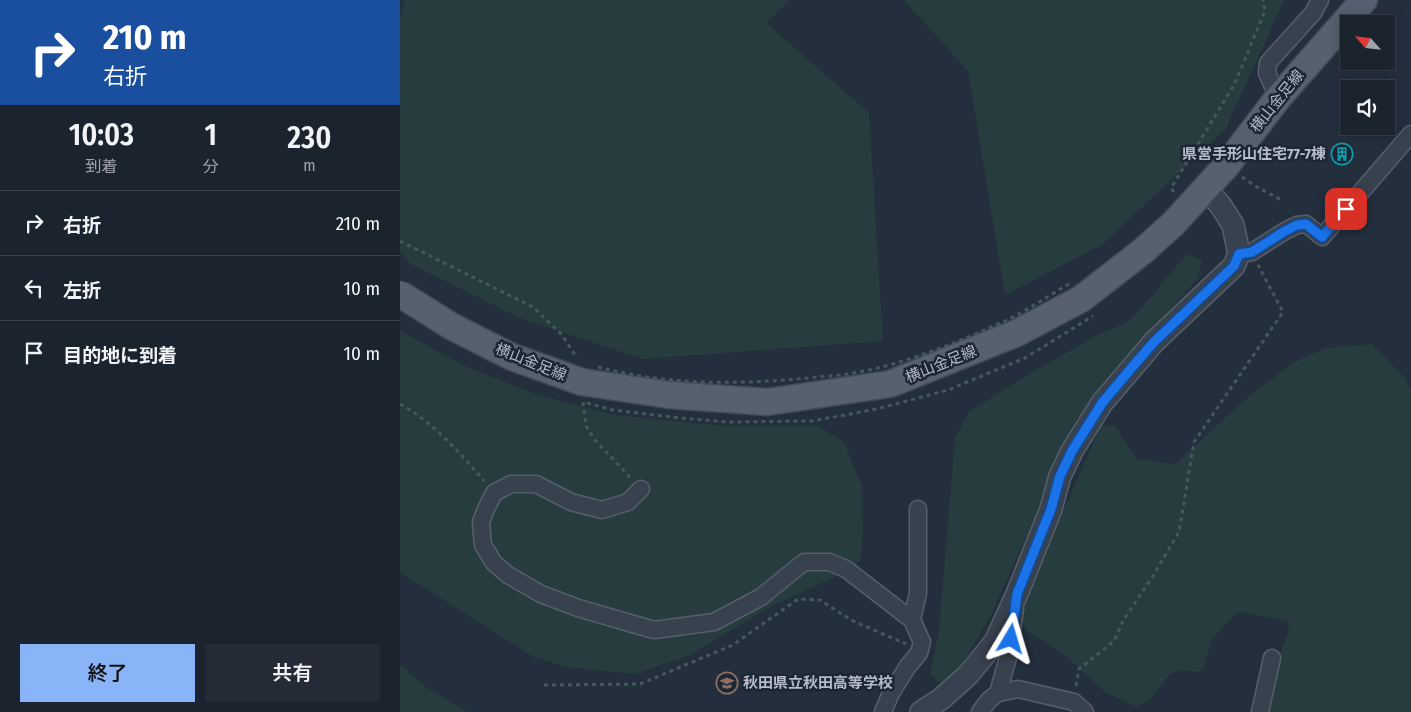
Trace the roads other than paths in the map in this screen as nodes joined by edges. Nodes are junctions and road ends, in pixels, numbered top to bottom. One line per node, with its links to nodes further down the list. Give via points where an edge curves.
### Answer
1 (1320, 0): 3 (street, via 1313,13 1268,63 1267,72)
2 (1364, 0): 3 (main road, 横山金足線)
3 (1278, 98): 5 (main road, 横山金足線)
4 (1411, 134): 6 (street, via 1322,237 1306,224 1297,225)
5 (1206, 189): 6 (street, via 1233,225); 7 (main road, 横山金足線, bridge, via 1143,251 1081,300 1017,334 890,384 766,402 669,395 582,382 512,357 451,326)
6 (1246, 253): 10 (street, via 1154,342 1102,403 1060,476 1051,509)
7 (400, 294)
8 (640, 489): 11 (street, via 628,502 602,510 571,502 536,484 511,484 494,493 481,522 483,546 494,564 541,594 654,630 714,622 761,597 804,562 829,562 846,569)
9 (918, 509): 11 (street, via 918,592)
10 (1017, 594): 13 (street, via 1009,654); 16 (street, via 995,642 968,675)
11 (912, 620): 15 (street, via 922,642 919,653 891,693)
12 (1272, 658): 18 (street)
13 (998, 693): 14 (street, via 1018,689); 17 (street)
14 (1079, 707)
15 (883, 712)
16 (921, 712)
17 (980, 712)
18 (1260, 712)

